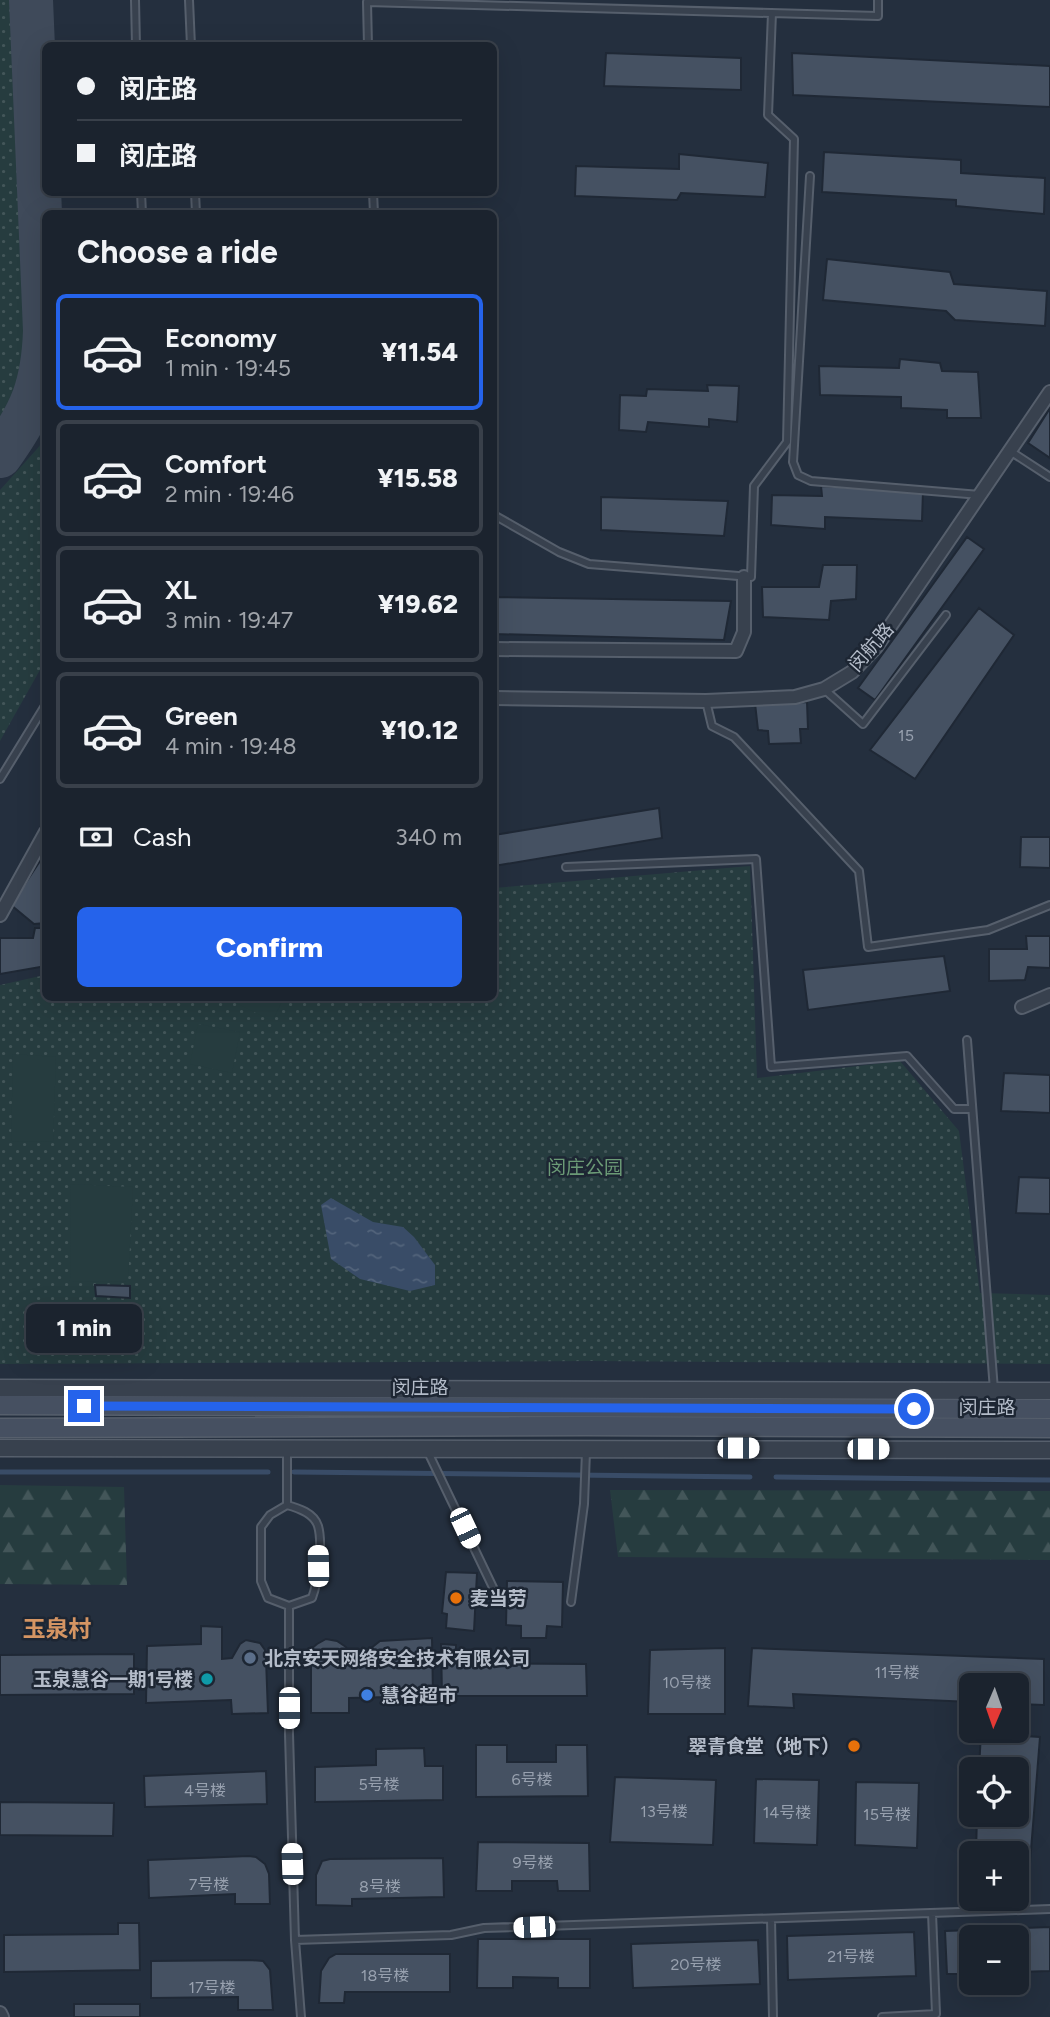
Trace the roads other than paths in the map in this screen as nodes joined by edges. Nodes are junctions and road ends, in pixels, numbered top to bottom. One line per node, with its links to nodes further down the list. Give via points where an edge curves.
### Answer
1 (135, 0): 5 (lane)
2 (189, 0): 6 (lane)
3 (878, 0): 4 (lane, via 877,16)
4 (772, 13): 7 (lane, via 367,2); 14 (lane, via 768,115 794,139 787,442 754,486 751,577)
5 (136, 42)
6 (191, 42)
7 (368, 42)
8 (810, 176): 12 (lane, via 793,462 798,475 811,481)
9 (1050, 392): 10 (street, 闵航路)
10 (1010, 451): 11 (lane); 12 (street, 闵航路)
11 (1050, 477)
12 (979, 495): 17 (street, 闵航路, via 876,647 852,673)
13 (497, 517): 14 (lane, via 589,564)
14 (744, 577): 16 (street, via 744,632 736,651)
15 (946, 615): 17 (lane, via 863,724)
16 (497, 649)
17 (824, 690): 19 (street, 闵航路, via 795,697)
18 (497, 698): 19 (street, 闵航路)
19 (706, 701): 24 (lane, via 712,726 734,737 859,872 868,947 988,930)
20 (42, 711): 21 (lane)
21 (0, 779)
22 (42, 839): 25 (street)
23 (566, 867): 29 (lane, via 756,859 771,1067 907,1056 954,1109)
24 (1050, 905)
25 (0, 915)
26 (1050, 995): 27 (street)
27 (1022, 1007)
28 (967, 1040): 29 (lane)
29 (972, 1109): 31 (lane)
30 (0, 1388): 34 (street, 闵庄路)
31 (994, 1391): 32 (street, 闵庄路); 34 (street, 闵庄路)
32 (1050, 1391)
33 (0, 1405): 34 (main road, 闵庄路)
34 (585, 1408): 35 (main road, 闵庄路); 36 (main road, 闵庄路); 37 (main road, 闵庄路); 41 (street)
35 (1050, 1409)
36 (0, 1428)
37 (1050, 1428)
38 (0, 1448): 39 (street)
39 (287, 1448): 40 (street); 43 (lane)
40 (427, 1448): 41 (street); 44 (lane)
41 (586, 1448): 42 (street); 45 (lane)
42 (1050, 1450)
43 (287, 1505): 46 (lane, via 261,1527 261,1581 268,1598); 46 (lane, via 309,1514 318,1525 319,1579 312,1598)
44 (499, 1600)
45 (571, 1602)
46 (289, 1606): 50 (lane)
47 (1050, 1909): 48 (lane)
48 (932, 1913): 49 (lane); 53 (lane, via 936,2014)
49 (771, 1919): 50 (lane, via 484,1928 451,1935); 52 (lane)
50 (295, 1940): 51 (lane)
51 (301, 2017)
52 (773, 2017)
53 (882, 2017)

